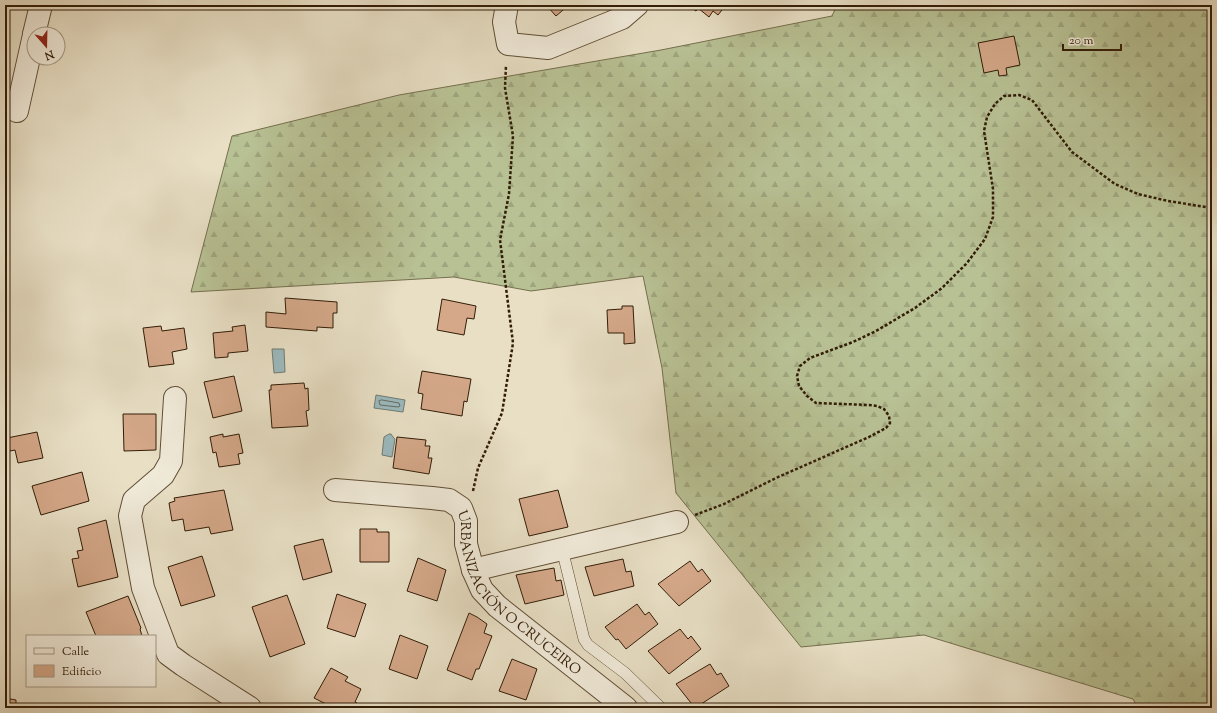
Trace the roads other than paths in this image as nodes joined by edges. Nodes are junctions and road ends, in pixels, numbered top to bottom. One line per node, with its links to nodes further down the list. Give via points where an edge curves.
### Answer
1 (41, 5): 4 (street)
2 (507, 5): 3 (street, via 504,22 508,44 548,48 622,18)
3 (637, 5)
4 (36, 26)
5 (27, 66): 6 (street)
6 (17, 111)
7 (175, 398): 12 (street, via 171,461 164,475 134,500 130,516 143,588 168,654)
8 (335, 490): 11 (street, URBANIZACIÓN O CRUCEIRO, via 449,500 461,508 466,521 466,544)
9 (677, 522): 10 (street)
10 (562, 549): 11 (street); 14 (lane, via 584,639 588,645 625,673)
11 (473, 570): 13 (street, URBANIZACIÓN O CRUCEIRO, via 482,590 497,606)
12 (250, 708)
13 (626, 708)
14 (661, 708)

